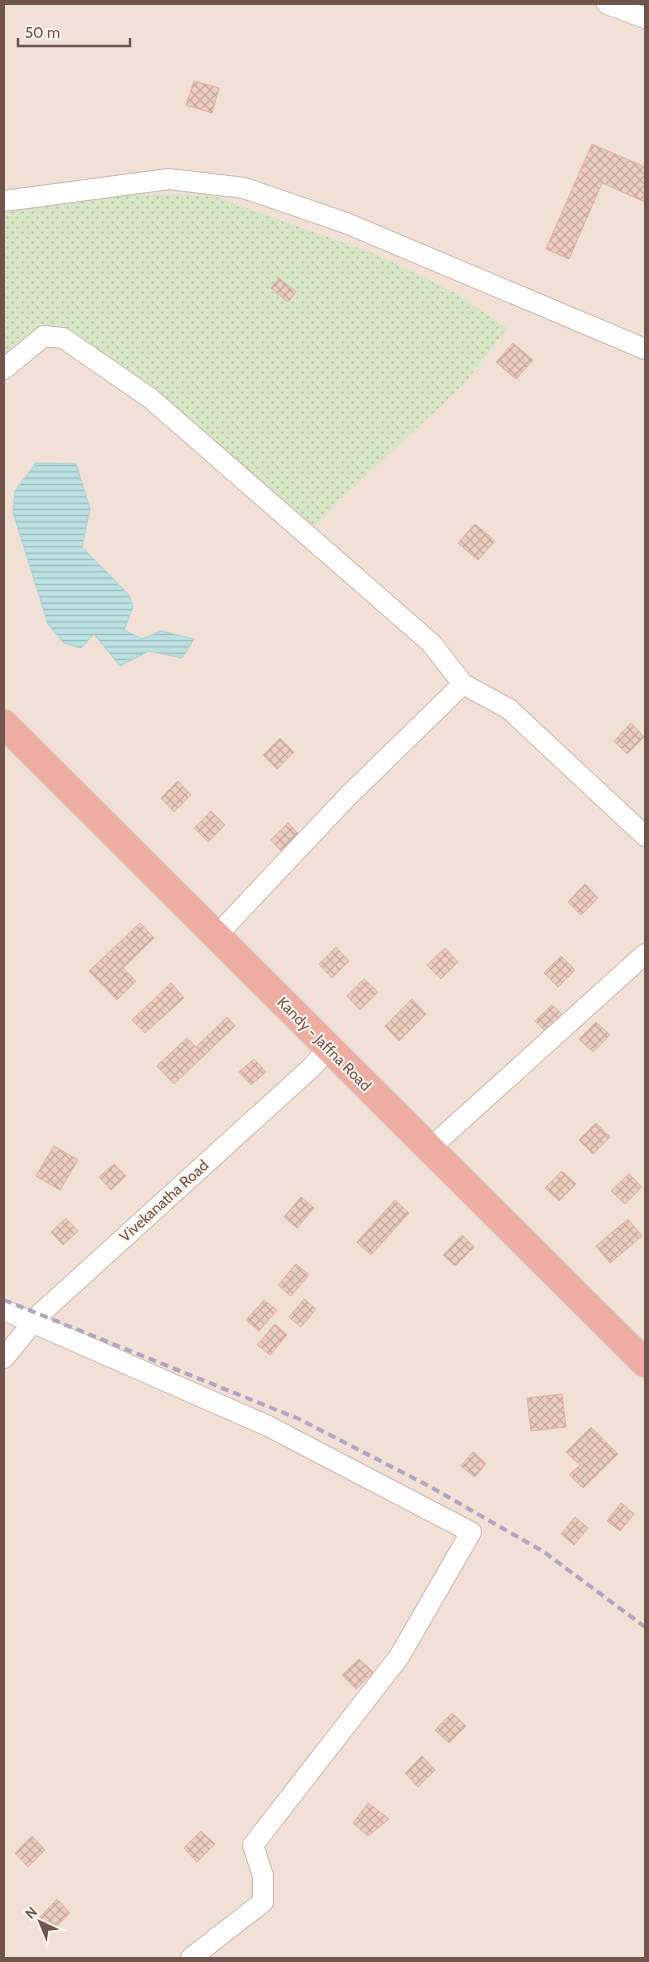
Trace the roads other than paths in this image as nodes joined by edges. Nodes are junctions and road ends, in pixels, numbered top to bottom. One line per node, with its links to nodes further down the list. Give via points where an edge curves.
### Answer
1 (607, 4): 2 (street)
2 (645, 18)
3 (4, 201): 4 (street, via 169,179 244,188 346,223)
4 (645, 349)
5 (4, 369): 6 (street, via 44,336 63,338 71,343 150,398 431,643)
6 (463, 684): 8 (street, via 509,710); 9 (street, via 348,796)
7 (4, 724): 9 (highway, Kandy - Jaffna Road)
8 (645, 836)
9 (216, 936): 11 (highway, Kandy - Jaffna Road)
10 (645, 954): 12 (street)
11 (328, 1049): 12 (highway, Kandy - Jaffna Road); 14 (street, Vivekanatha Road)
12 (429, 1149): 16 (highway, Kandy - Jaffna Road)
13 (4, 1310): 14 (street)
14 (32, 1324): 15 (street, Vivekanatha Road); 17 (street, via 268,1426 471,1532 399,1656 253,1844 263,1876 262,1902)
15 (4, 1358)
16 (645, 1363)
17 (191, 1958)

